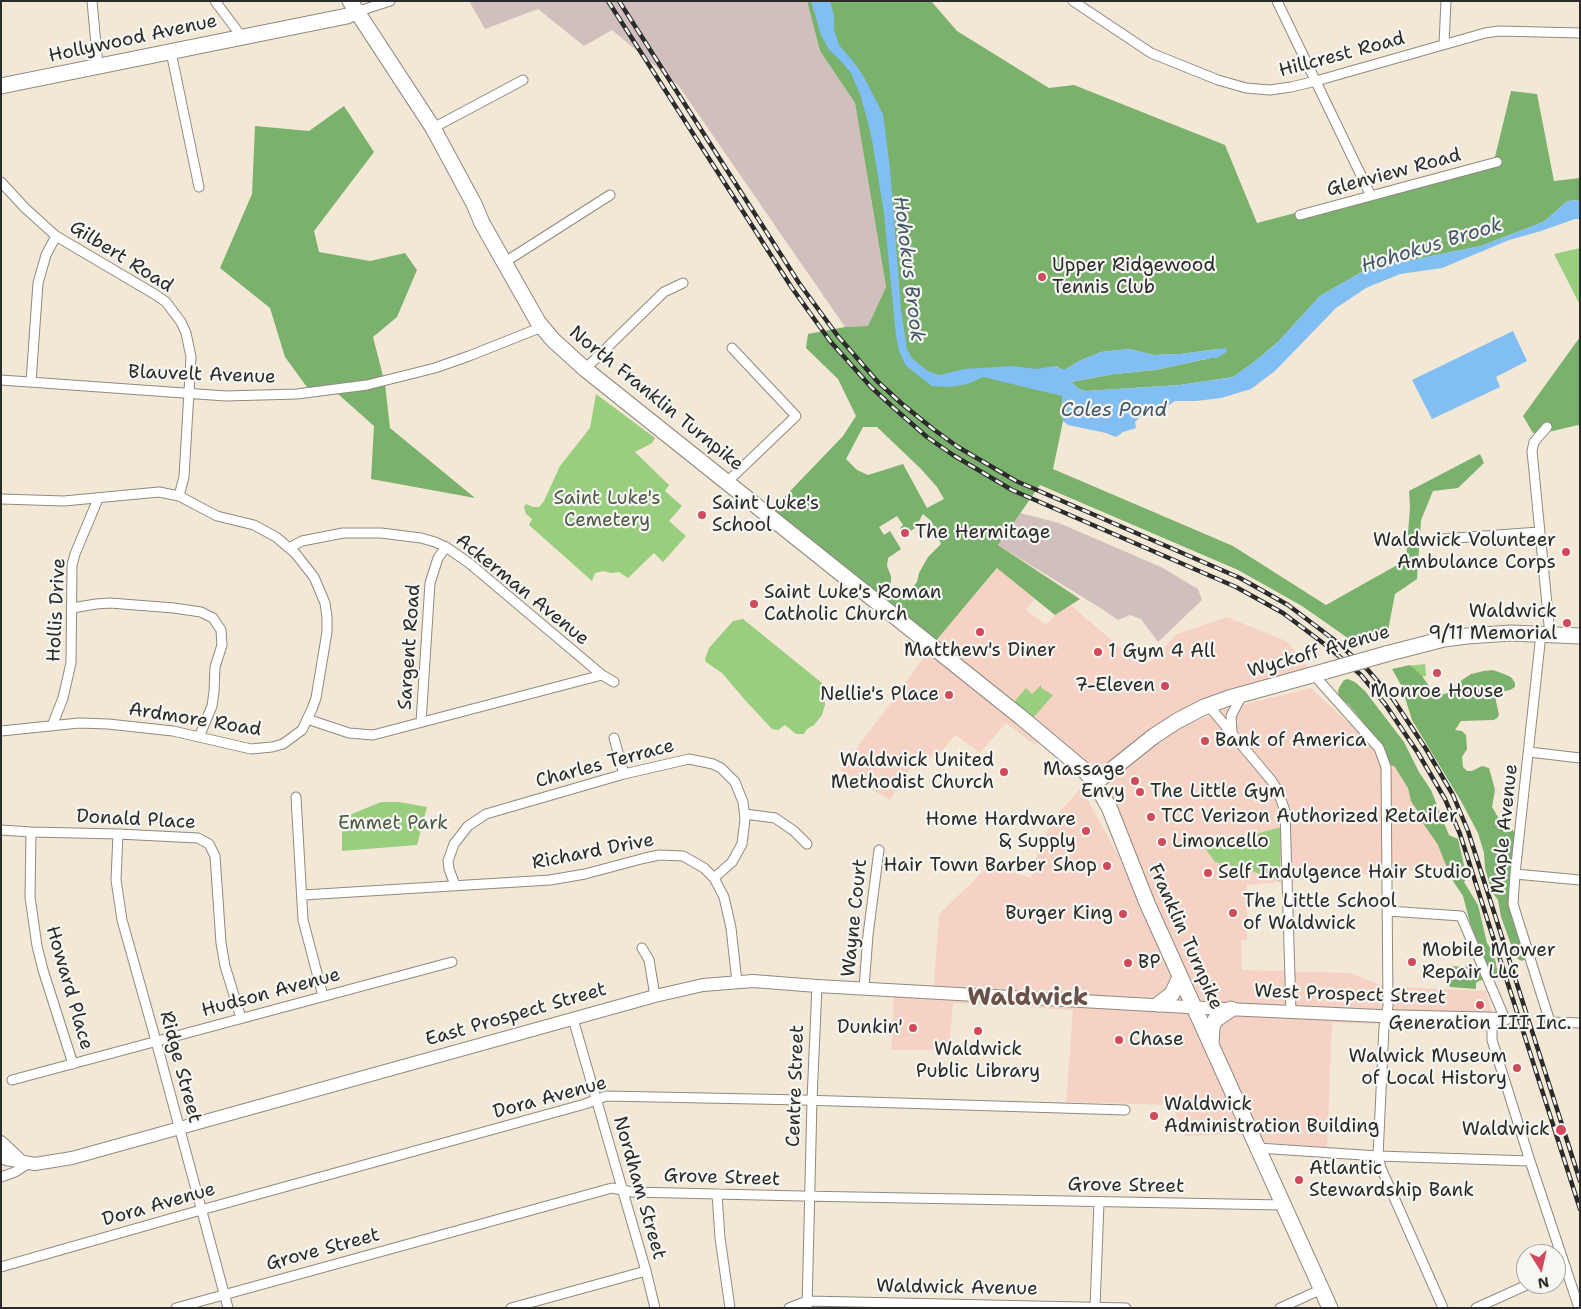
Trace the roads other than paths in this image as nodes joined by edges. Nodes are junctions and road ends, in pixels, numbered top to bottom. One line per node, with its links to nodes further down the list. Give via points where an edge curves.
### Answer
1 (92, 1): 12 (street)
2 (215, 1): 9 (street)
3 (390, 1): 7 (street, Hollywood Avenue)
4 (1073, 1): 14 (street, Hillcrest Road, via 1151,53 1218,80 1246,88 1270,90)
5 (1277, 1): 14 (street)
6 (1446, 1): 10 (street)
7 (353, 7): 9 (main road, Hollywood Avenue, via 347,16); 16 (main road, North Franklin Turnpike)
8 (1580, 33): 10 (street, Hillcrest Road, via 1500,31)
9 (242, 37): 11 (main road, Hollywood Avenue)
10 (1444, 44): 14 (street, Hillcrest Road)
11 (171, 52): 12 (main road, Hollywood Avenue); 19 (street)
12 (98, 66): 15 (main road, Hollywood Avenue)
13 (523, 80): 16 (street)
14 (1316, 81): 21 (street)
15 (1, 86)
16 (433, 128): 24 (main road, North Franklin Turnpike)
17 (1497, 162): 21 (street, Glenview Road)
18 (1, 182): 23 (street, Gilbert Road)
19 (199, 187)
20 (610, 195): 24 (street)
21 (1371, 196): 22 (street, Glenview Road)
22 (1300, 215)
23 (56, 236): 30 (street, via 46,255 38,283); 31 (street, Gilbert Road, via 156,294 174,311 190,345)
24 (505, 262): 26 (main road, North Franklin Turnpike)
25 (683, 283): 28 (street, via 664,292)
26 (542, 327): 28 (main road, North Franklin Turnpike, via 565,353); 31 (street, Blauvelt Avenue, via 435,368 367,385 261,396)
27 (732, 348): 33 (street, via 796,416)
28 (585, 369): 33 (main road, North Franklin Turnpike)
29 (1, 380): 30 (street, Blauvelt Avenue)
30 (31, 382): 31 (street, Blauvelt Avenue)
31 (190, 394): 34 (street, Gilbert Road, via 184,477)
32 (1547, 427): 37 (street, Maple Avenue, via 1534,442 1532,451)
33 (727, 482): 44 (main road, North Franklin Turnpike)
34 (179, 496): 36 (street, via 159,492); 40 (street, via 217,516 259,528)
35 (1, 499): 36 (street)
36 (98, 499): 41 (street, Hollis Drive, via 72,565)
37 (1539, 532): 38 (street); 42 (street, Maple Avenue)
38 (1442, 539)
39 (446, 547): 40 (street, Ackerman Avenue, via 421,538 362,532 324,535 302,540); 46 (street, Ackerman Avenue); 51 (street, Sargent Road, via 438,558 430,583)
40 (289, 548): 50 (street, Ardmore Road, via 314,577 321,590 327,617 316,698)
41 (72, 608): 52 (street, Hollis Drive, via 71,664); 55 (street, via 110,603 183,609 213,618 221,630 222,645 215,668 212,706)
42 (1545, 634): 43 (main road, Wyckoff Avenue); 45 (main road, Wyckoff Avenue, bridge, via 1511,633 1444,639); 57 (street, Maple Avenue)
43 (1580, 636)
44 (926, 641): 60 (main road, Franklin Turnpike, via 1084,770)
45 (1320, 672): 48 (main road, Wyckoff Avenue); 73 (street, via 1383,756 1387,777)
46 (602, 675): 47 (street, Ackerman Avenue); 51 (street)
47 (614, 682)
48 (1243, 694): 49 (main road, Wyckoff Avenue); 54 (street, via 1231,716)
49 (1208, 706): 54 (street); 60 (main road, Wyckoff Avenue, via 1154,736)
50 (307, 719): 51 (street, via 360,735 385,733); 55 (street, Ardmore Road, via 293,738 272,748 251,749)
51 (421, 722)
52 (52, 726): 53 (street, Ardmore Road); 55 (street, Ardmore Road, via 80,723 149,727)
53 (1, 731)
54 (1233, 734): 85 (street, via 1278,791 1285,811)
55 (199, 737)
56 (614, 738): 59 (street)
57 (1528, 752): 58 (street); 68 (street, Maple Avenue)
58 (1580, 758)
59 (624, 774): 62 (street, Charles Terrace, via 689,759 713,764 735,782); 71 (street, Charles Terrace, via 475,820 459,836 448,861)
60 (1094, 783): 76 (main road, Franklin Turnpike, via 1109,807)
61 (296, 797): 72 (street)
62 (745, 814): 66 (street, via 775,818); 69 (street, Charles Terrace, via 738,854)
63 (1, 830): 64 (street, Donald Place)
64 (31, 832): 65 (street, Donald Place); 94 (street, Howard Place, via 30,888 36,938)
65 (118, 834): 87 (street, Donald Place, via 198,838 209,844 215,856 225,966); 92 (street, Ridge Street, via 117,894 129,950)
66 (807, 844)
67 (879, 850): 79 (street, Wayne Court)
68 (1515, 874): 70 (street); 91 (street, Maple Avenue, via 1514,904 1550,1022)
69 (714, 878): 71 (street, Richard Drive, via 693,861 670,855 550,880); 77 (street, Richard Drive, via 729,912)
70 (1580, 880)
71 (455, 885): 72 (street, Richard Drive)
72 (303, 895): 80 (street, via 303,920)
73 (1388, 911): 86 (street); 89 (street, via 1461,916)
74 (642, 948): 81 (street, via 649,960)
75 (452, 962): 80 (street, Hudson Avenue)
76 (1180, 977): 82 (main road, via 1172,994); 83 (main road, Franklin Turnpike)
77 (737, 982): 78 (street, East Prospect Street); 81 (street, East Prospect Street, via 703,985)
78 (817, 986): 79 (street, East Prospect Street); 97 (street, Centre Street)
79 (864, 988): 82 (street, East Prospect Street)
80 (323, 996): 87 (street, Hudson Avenue)
81 (655, 996): 88 (street, East Prospect Street)
82 (1159, 1004): 83 (street, West Prospect Street)
83 (1193, 1007): 84 (street, West Prospect Street); 93 (main road, Franklin Turnpike)
84 (1231, 1009): 85 (street, West Prospect Street); 93 (main road, via 1215,1020)
85 (1292, 1012): 86 (street, West Prospect Street)
86 (1387, 1016): 90 (street, West Prospect Street); 103 (street)
87 (241, 1018): 92 (street, Hudson Avenue)
88 (573, 1019): 96 (street, Nordham Street); 99 (street, East Prospect Street)
89 (1505, 1019): 90 (street, West Prospect Street)
90 (1492, 1020): 104 (street, via 1492,1040)
91 (1580, 1023)
92 (156, 1041): 94 (street, Hudson Avenue); 99 (street, Ridge Street)
93 (1211, 1046): 101 (main road, Franklin Turnpike)
94 (73, 1064): 95 (street, Hudson Avenue)
95 (12, 1080)
96 (597, 1099): 97 (street, Dora Avenue, via 606,1096); 107 (street, Nordham Street); 112 (street, Dora Avenue)
97 (812, 1100): 98 (street, Dora Avenue); 109 (street, Centre Street)
98 (1125, 1110)
99 (180, 1128): 105 (street, East Prospect Street, via 72,1158 45,1163); 112 (street, Ridge Street)
100 (1, 1142): 105 (street)
101 (1258, 1148): 103 (street); 111 (main road, Franklin Turnpike)
102 (1, 1155): 105 (street, East Prospect Street)
103 (1378, 1156): 104 (street); 131 (street)
104 (1530, 1161): 113 (street)
105 (25, 1162): 106 (street, East Prospect Street, via 15,1172)
106 (1, 1177)
107 (623, 1190): 108 (street, Grove Street); 116 (street, Nordham Street); 119 (street, Grove Street, via 612,1188)
108 (717, 1194): 109 (street, Grove Street); 126 (street)
109 (810, 1196): 110 (street, Grove Street); 120 (street, Centre Street)
110 (1099, 1202): 111 (street, Grove Street); 121 (street)
111 (1283, 1205): 117 (main road, Franklin Turnpike)
112 (201, 1210): 114 (street, Dora Avenue); 119 (street, Ridge Street)
113 (1558, 1244)
114 (1, 1267)
115 (1566, 1268): 133 (street)
116 (646, 1271): 124 (street); 125 (street, Nordham Street)
117 (1322, 1290): 129 (street); 130 (main road, Franklin Turnpike)
118 (1516, 1290): 132 (street)
119 (224, 1294): 122 (street, Grove Street); 123 (street, Ridge Street)
120 (807, 1305): 121 (street, Waldwick Avenue); 127 (street, Waldwick Avenue)
121 (1095, 1307): 128 (street, Waldwick Avenue)
122 (176, 1308)
123 (228, 1308)
124 (511, 1308)
125 (655, 1308)
126 (730, 1308)
127 (789, 1308)
128 (1126, 1308)
129 (1280, 1308)
130 (1330, 1308)
131 (1443, 1308)
132 (1476, 1308)
133 (1579, 1308)

